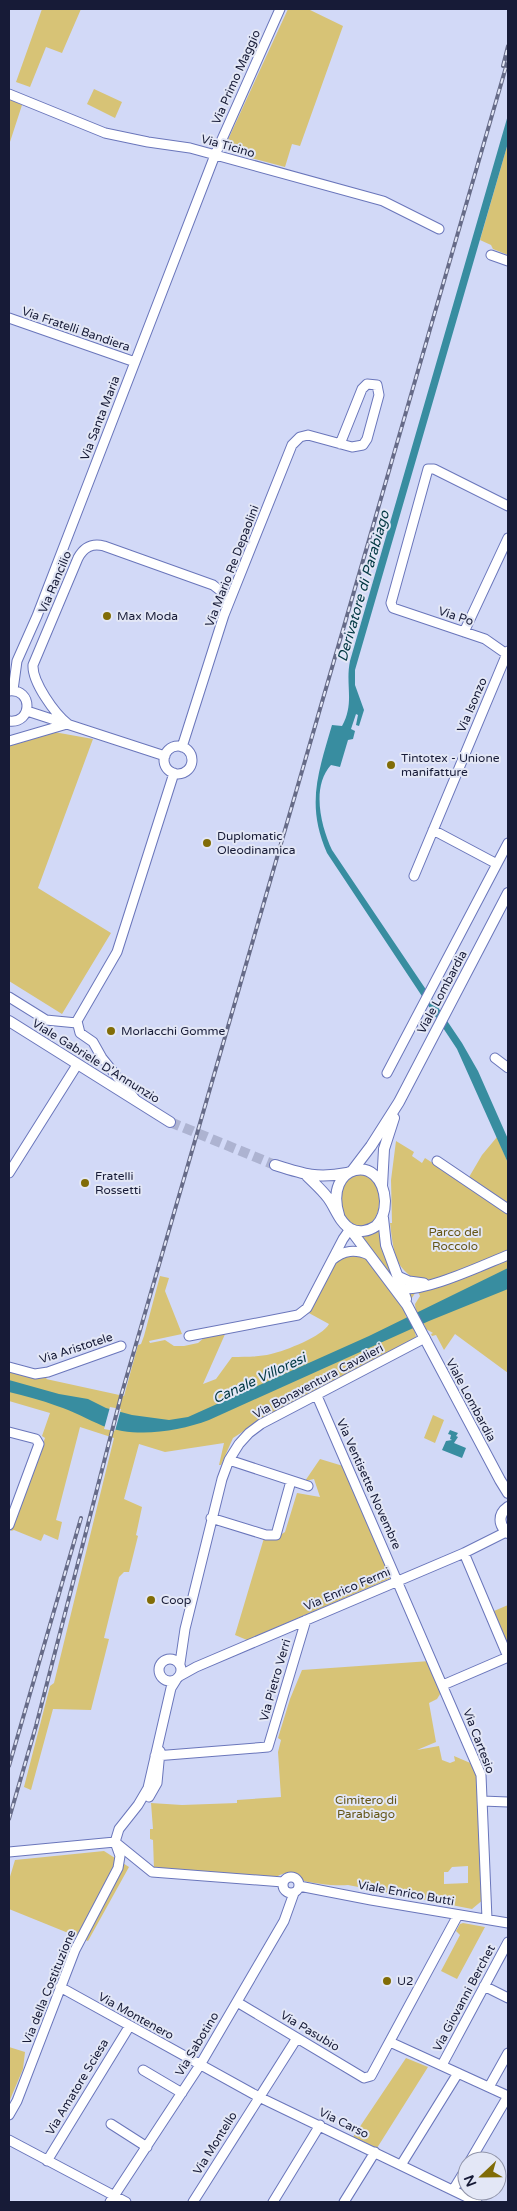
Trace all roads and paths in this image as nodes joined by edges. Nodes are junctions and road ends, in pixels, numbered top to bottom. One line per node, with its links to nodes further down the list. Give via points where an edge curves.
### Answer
1 (280, 9): 3 (street, Via Primo Maggio)
2 (9, 94): 3 (street, Via Ticino, via 105,133)
3 (215, 155): 4 (street, Via Ticino, via 384,202); 8 (street, Via Santa Maria)
4 (439, 229)
5 (491, 255): 6 (street)
6 (508, 261)
7 (9, 318): 8 (street, Via Fratelli Bandiera)
8 (135, 362): 15 (street, Via Santa Maria, via 17,661)
9 (340, 444): 9 (street, Via Mario Re Depaolini, via 356,448 365,443 380,395 377,385 367,384 362,389); 12 (street, Via Mario Re Depaolini, via 308,435 294,442)
10 (508, 506): 13 (street, Via Po, via 434,469 428,469 393,608)
11 (508, 538): 13 (street)
12 (224, 615): 18 (street, Via Rancilio, via 226,599 213,585 104,546 85,548 33,666 36,681 60,718); 20 (street, Via Mario Re Depaolini)
13 (464, 632): 14 (street, Via Po, via 485,639)
14 (508, 653): 23 (street, Via Isonzo)
15 (11, 691): 16 (street, Via Santa Maria, via 21,693 26,699)
16 (27, 711): 17 (street, via 20,720); 18 (street)
17 (9, 721)
18 (68, 724): 19 (street); 21 (street)
19 (9, 741)
20 (182, 747): 21 (street, via 172,748); 22 (street, via 190,753 191,764 184,772)
21 (165, 756): 22 (street, via 166,766)
22 (174, 773): 30 (street, via 117,952)
23 (433, 830): 25 (street); 26 (street, Via Isonzo)
24 (508, 843): 25 (street, Viale Lombardia)
25 (497, 864): 34 (street, Viale Lombardia)
26 (414, 876)
27 (508, 893): 36 (main road, Viale Lombardia)
28 (9, 997): 30 (street, via 46,1020)
29 (9, 1021): 32 (main road, Viale Gabriele D'Annunzio)
30 (77, 1023): 35 (street, via 80,1033 93,1042)
31 (495, 1058): 33 (street)
32 (77, 1065): 35 (main road, Viale Gabriele D'Annunzio); 41 (street)
33 (508, 1068)
34 (388, 1073)
35 (137, 1102): 37 (main road, Viale Gabriele D'Annunzio)
36 (399, 1102): 40 (main road, Viale Lombardia); 43 (main road, Viale Lombardia, via 384,1149)
37 (170, 1122)
38 (437, 1161): 44 (street)
39 (275, 1165): 42 (main road)
40 (350, 1172): 42 (main road, via 325,1177); 43 (main road, via 362,1170 372,1173); 45 (main road, Viale Lombardia, via 340,1180 337,1191)
41 (9, 1173)
42 (307, 1176): 45 (main road)
43 (382, 1187): 46 (main road, Viale Lombardia, via 385,1202)
44 (508, 1209)
45 (339, 1215): 47 (main road, Viale Lombardia); 50 (street, via 338,1239)
46 (383, 1218): 47 (main road, via 367,1230); 51 (main road, Viale Lombardia, via 386,1245)
47 (350, 1229): 48 (main road, Viale Lombardia); 50 (street)
48 (369, 1255): 50 (street, via 347,1251); 53 (main road, Viale Lombardia)
49 (508, 1255): 52 (street)
50 (330, 1262): 57 (street, via 306,1308 298,1315)
51 (398, 1276): 52 (street); 55 (main road, Viale Lombardia)
52 (434, 1284): 54 (street)
53 (393, 1287): 55 (street); 56 (main road, Viale Lombardia)
54 (416, 1288): 55 (street); 56 (street)
55 (403, 1290): 56 (main road, Viale Lombardia)
56 (409, 1309): 58 (main road, Viale Lombardia)
57 (189, 1336)
58 (425, 1338): 61 (street, Via Bonaventura Cavalieri); 64 (main road, Viale Lombardia)
59 (121, 1346): 60 (street, Via Aristotele, via 48,1372 35,1374)
60 (9, 1367)
61 (317, 1396): 63 (street, Via Bonaventura Cavalieri, via 260,1424); 73 (street, Via Ventisette Novembre)
62 (9, 1432): 70 (street, via 39,1444)
63 (229, 1460): 65 (street); 69 (street, Via Bonaventura Cavalieri)
64 (500, 1480): 67 (main road, Viale Lombardia); 68 (main road, Viale Lombardia)
65 (291, 1481): 66 (street); 69 (street, via 276,1535 266,1535)
66 (308, 1486)
67 (508, 1493)
68 (507, 1508): 71 (main road, Viale Lombardia, via 500,1521)
69 (212, 1518): 75 (street, Via Bonaventura Cavalieri)
70 (9, 1524)
71 (507, 1532): 72 (street, Via Enrico Fermi)
72 (464, 1553): 73 (street, Via Enrico Fermi); 76 (street)
73 (398, 1582): 74 (street, Via Enrico Fermi); 82 (street, Via Cartesio)
74 (306, 1620): 79 (street, Via Enrico Fermi); 84 (street, Via Pietro Verri, via 268,1747)
75 (185, 1629): 77 (street, Via Bonaventura Cavalieri); 78 (street, Via Bonaventura Cavalieri)
76 (508, 1657): 82 (street)
77 (168, 1659): 78 (street); 80 (street, Via Bonaventura Cavalieri, via 160,1667)
78 (180, 1664): 79 (street); 81 (street, Via Bonaventura Cavalieri, via 182,1671)
79 (196, 1668): 81 (street, Via Enrico Fermi)
80 (164, 1678): 81 (street); 83 (street, Via Bonaventura Cavalieri)
81 (177, 1678): 83 (street, Via Bonaventura Cavalieri)
82 (443, 1685): 85 (street, Via Cartesio, via 481,1774)
83 (167, 1704): 84 (street, Via Bonaventura Cavalieri)
84 (158, 1756): 87 (street, Via Bonaventura Cavalieri, via 159,1774 154,1791 119,1829)
85 (482, 1801): 86 (street); 92 (street, Via Cartesio)
86 (508, 1802)
87 (115, 1842): 88 (street); 89 (street, via 152,1872); 96 (street, Via della Costituzione, via 120,1856 118,1868 77,1945)
88 (9, 1852)
89 (283, 1882): 90 (street, via 285,1891); 90 (street, Viale Enrico Butti, via 292,1877 297,1880)
90 (297, 1889): 91 (street, Viale Enrico Butti); 98 (street, Via Sabotino, via 284,1922)
91 (458, 1916): 92 (street, Viale Enrico Butti); 101 (street)
92 (487, 1920): 93 (street, Viale Enrico Butti)
93 (508, 1923)
94 (508, 1942): 95 (street, Via Giovanni Berchet)
95 (484, 1986): 97 (street); 104 (street, Via Giovanni Berchet)
96 (60, 1988): 99 (street, Via Montenero); 111 (street, Via della Costituzione)
97 (508, 1998)
98 (237, 2002): 100 (street, Via Pasubio); 103 (street, Via Sabotino)
99 (129, 2027): 103 (street, Via Montenero); 118 (street, Via Amatore Sciesa)
100 (297, 2038): 101 (street, Via Pasubio, via 364,2078 371,2076); 110 (street, Via Montello)
101 (390, 2042): 104 (street)
102 (508, 2052): 107 (street)
103 (200, 2065): 108 (street, Via Sabotino); 110 (street, Via Carso)
104 (442, 2065): 106 (street)
105 (144, 2070): 108 (street)
106 (458, 2073): 107 (street); 119 (street)
107 (489, 2087): 109 (street)
108 (182, 2093): 115 (street, Via Sabotino)
109 (508, 2096): 116 (street)
110 (259, 2097): 113 (street, Via Carso); 124 (street, Via Montello)
111 (9, 2115)
112 (111, 2124): 115 (street)
113 (320, 2125): 117 (street, Via Carso); 125 (street)
114 (9, 2140): 118 (street)
115 (147, 2147): 122 (street, Via Sabotino)
116 (476, 2151)
117 (375, 2152): 119 (street, Via Carso); 126 (street)
118 (47, 2160): 122 (street)
119 (401, 2165): 121 (street, Via Carso)
120 (457, 2185): 121 (street)
121 (454, 2190): 127 (street, Via Carso)
122 (112, 2199): 123 (street)
123 (126, 2202)
124 (193, 2202)
125 (273, 2202)
126 (344, 2202)
127 (477, 2202)

